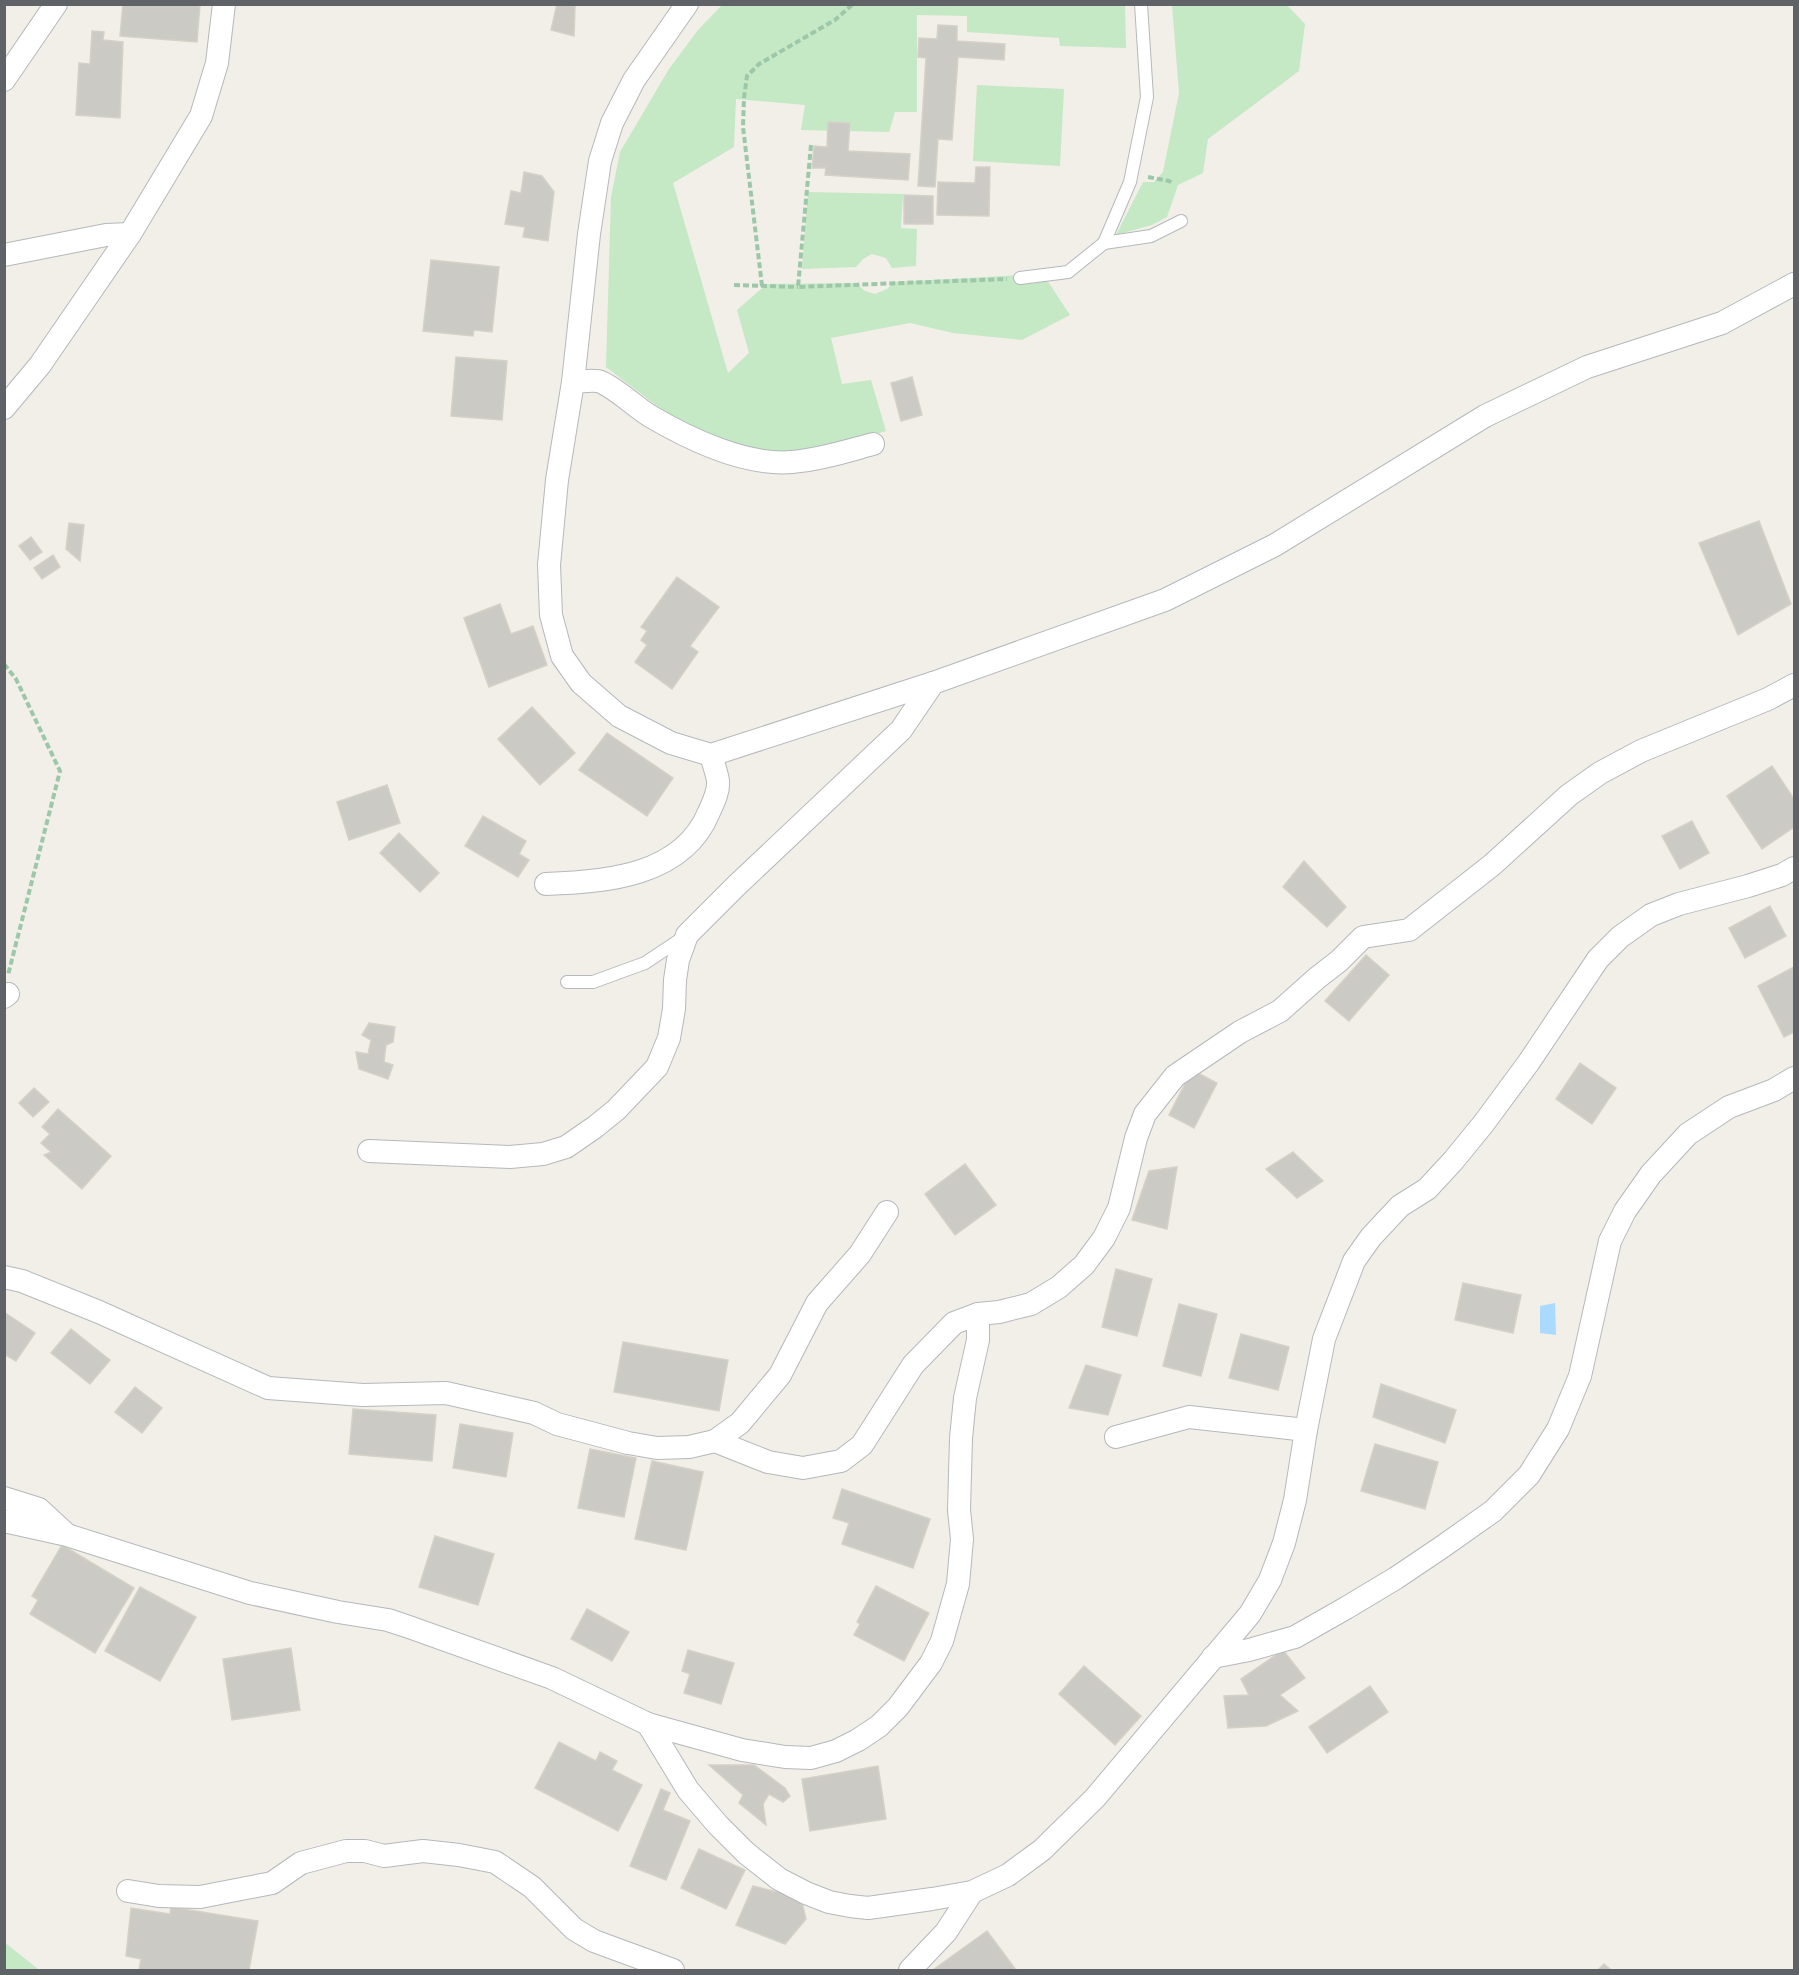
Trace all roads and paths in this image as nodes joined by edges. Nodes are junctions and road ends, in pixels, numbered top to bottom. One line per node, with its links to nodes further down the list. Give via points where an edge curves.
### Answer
1 (56, 4): 6 (street)
2 (224, 4): 11 (street, via 217,63 201,116)
3 (687, 4): 19 (street, via 634,80 612,123 600,161)
4 (853, 4): 17 (path, via 835,20 759,64 747,76 743,127)
5 (1141, 4): 12 (lane, via 1147,97 1130,182)
6 (4, 80)
7 (811, 146): 18 (path)
8 (1155, 177): 9 (path)
9 (1172, 183)
10 (1181, 221): 12 (lane, via 1151,236)
11 (130, 234): 13 (street); 20 (street, via 40,364)
12 (1104, 243): 14 (lane, via 1068,272)
13 (4, 255)
14 (1015, 278): 18 (path)
15 (1794, 284): 23 (street, via 1722,323 1587,367 1485,416 1275,545 1165,600)
16 (734, 285): 17 (path)
17 (762, 286): 18 (path)
18 (798, 287)
19 (573, 382): 21 (street, via 600,381 690,437 767,462 792,462); 25 (street, via 557,480 549,565 551,615 562,656 580,683 619,716 671,743)
20 (4, 408)
21 (873, 444)
22 (4, 664): 30 (path, via 16,679 60,771)
23 (933, 683): 25 (street); 28 (street, via 902,730)
24 (1794, 685): 35 (street, via 1641,751 1600,773 1409,930 1363,937 1281,1011 1240,1032 1175,1076 1145,1114 1119,1208 1084,1265 1031,1304)
25 (711, 755): 27 (street, via 718,783 715,799 698,833 686,846 649,869 620,878)
26 (1794, 868): 36 (street, via 1651,915 1598,959 1484,1123 1426,1189 1400,1206 1354,1261 1324,1339)
27 (546, 884)
28 (687, 935): 29 (lane, via 645,963 593,982); 32 (street, via 676,970 669,1038 657,1067 616,1110 581,1138 543,1154 510,1157)
29 (567, 982)
30 (7, 989)
31 (1794, 1078): 42 (street, via 1729,1107 1688,1134 1625,1210 1610,1241 1580,1376 1558,1430 1529,1475 1484,1517 1347,1608 1295,1636)
32 (369, 1150)
33 (887, 1212): 38 (street, via 860,1254 817,1303 780,1375 740,1423)
34 (4, 1277): 38 (street, via 99,1312 268,1388 363,1395 446,1393 534,1413 557,1424 628,1443 657,1448)
35 (978, 1314): 38 (street, via 954,1323 927,1349 862,1445 841,1461 803,1468 768,1462); 43 (street, via 978,1340 965,1398 962,1438 958,1584 942,1641 914,1688 879,1726 836,1751 811,1758 742,1750)
36 (1306, 1430): 37 (street, via 1189,1417); 42 (street, via 1295,1500 1270,1580 1250,1614)
37 (1116, 1437)
38 (715, 1441)
39 (4, 1498): 41 (street, via 39,1509)
40 (4, 1521): 41 (street)
41 (67, 1535): 43 (street, via 250,1593 410,1626 552,1678)
42 (1213, 1657): 45 (street, via 1088,1806 1042,1850 1008,1875)
43 (648, 1724): 45 (street, via 688,1790 718,1825 779,1879 806,1893 829,1902 868,1908)
44 (128, 1892): 46 (street, via 200,1897 272,1883 302,1863 346,1851 384,1856 423,1851 459,1855 495,1862 532,1887 574,1929 594,1941)
45 (972, 1892): 47 (street, via 946,1932)
46 (673, 1971)
47 (910, 1971)

